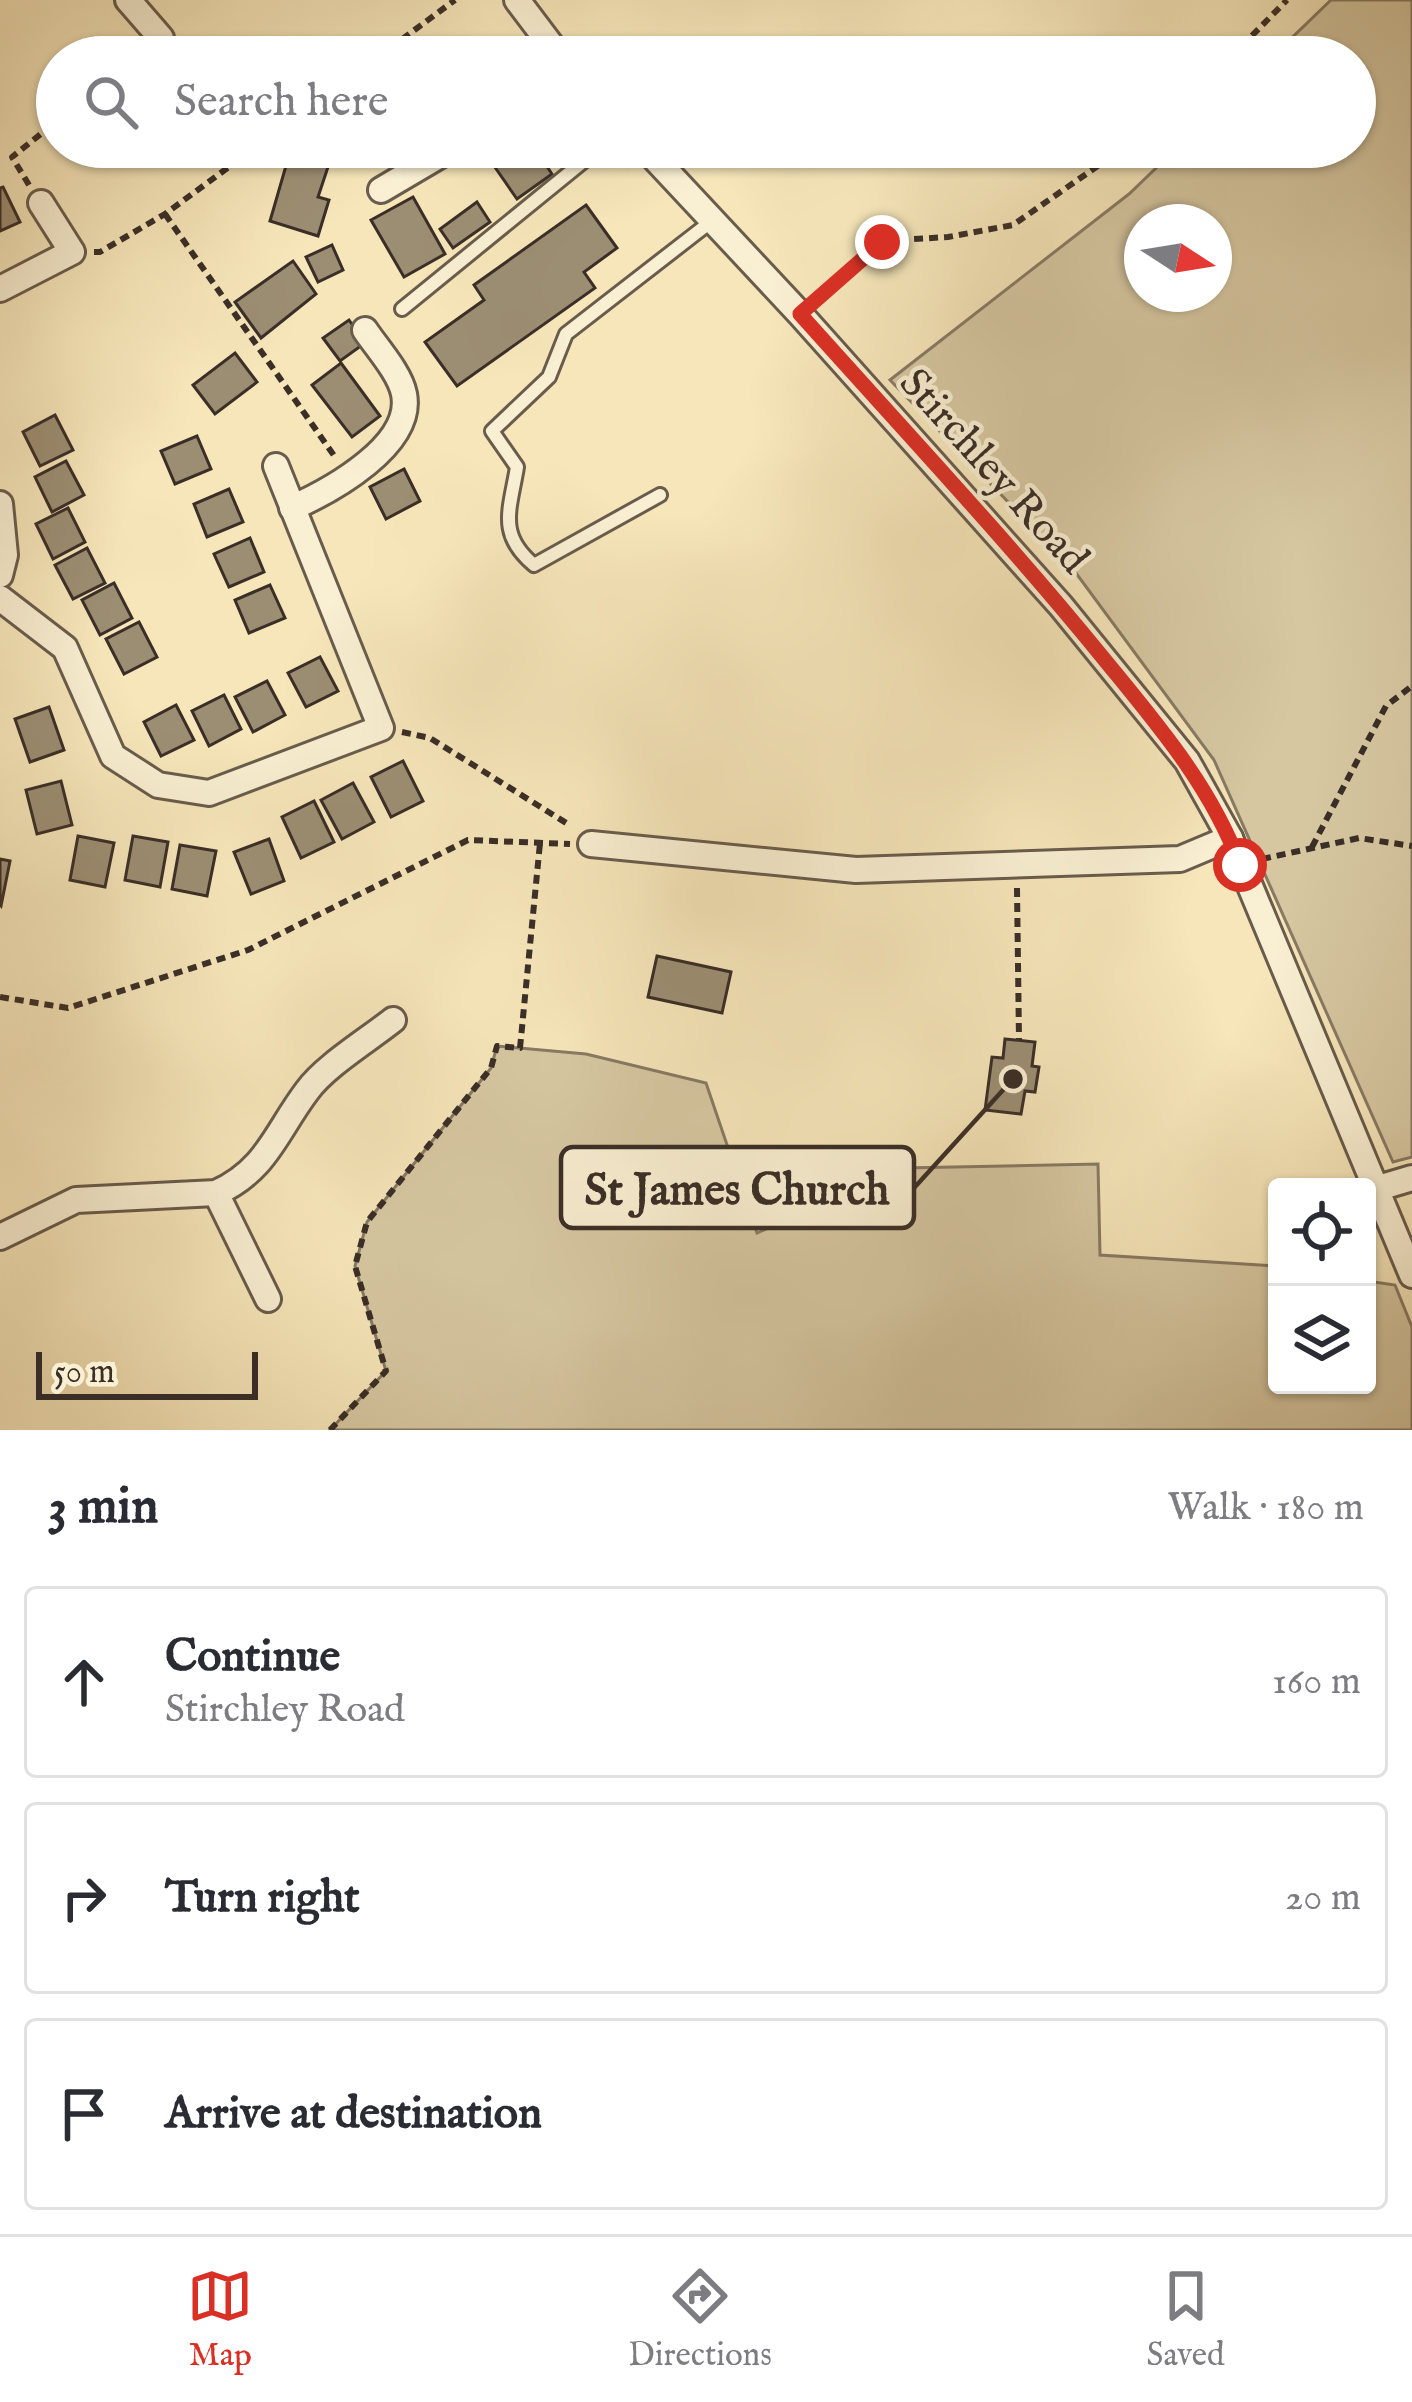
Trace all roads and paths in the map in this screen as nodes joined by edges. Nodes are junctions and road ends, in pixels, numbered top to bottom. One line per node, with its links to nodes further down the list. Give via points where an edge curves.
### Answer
1 (128, 0): 5 (street)
2 (455, 0): 6 (path)
3 (517, 0): 7 (street)
4 (1287, 0): 8 (path)
5 (159, 36)
6 (406, 36)
7 (543, 36)
8 (1252, 36)
9 (36, 138): 16 (path, via 12,157)
10 (227, 168): 17 (path)
11 (418, 168): 15 (street)
12 (575, 168): 21 (lane)
13 (664, 168): 18 (street, Stirchley Road)
14 (1098, 168): 22 (path, via 1013,225 882,242)
15 (381, 190)
16 (41, 203): 19 (street)
17 (165, 214): 19 (path, via 100,252); 25 (path)
18 (713, 220): 22 (street, Stirchley Road); 26 (lane, via 566,334 549,377 492,431 518,467 508,523 513,548 533,565)
19 (72, 251): 20 (street)
20 (0, 289)
21 (402, 309)
22 (800, 314): 34 (street, Stirchley Road, via 1075,623 1187,761)
23 (365, 329): 25 (street, via 404,391 405,418 397,436)
24 (276, 466): 28 (street)
25 (348, 476): 28 (street)
26 (660, 495)
27 (0, 504): 29 (street)
28 (292, 508): 32 (street)
29 (0, 574)
30 (0, 598): 32 (street, via 65,648 113,756 158,785 209,793)
31 (1412, 686): 38 (path, via 1386,706)
32 (381, 728): 33 (path, via 430,738)
33 (571, 826)
34 (1230, 838): 40 (street, via 1180,859); 44 (street, Stirchley Road)
35 (540, 843): 36 (path); 41 (path, via 468,840 248,950 68,1008); 52 (path, via 520,1048 497,1046 491,1068 367,1222 355,1267 386,1372)
36 (591, 844): 40 (street, via 856,870)
37 (1412, 846): 38 (path, via 1359,838)
38 (1312, 847): 39 (path)
39 (1292, 851)
40 (1016, 867): 43 (path)
41 (0, 997)
42 (393, 1020): 48 (street, via 309,1087 271,1152)
43 (1019, 1040)
44 (1370, 1178)
45 (1412, 1178): 46 (street)
46 (1376, 1189)
47 (1376, 1191): 50 (street, Stirchley Road)
48 (216, 1193): 49 (street, via 76,1200); 51 (street)
49 (0, 1237)
50 (1412, 1275)
51 (268, 1299)
52 (330, 1430)

